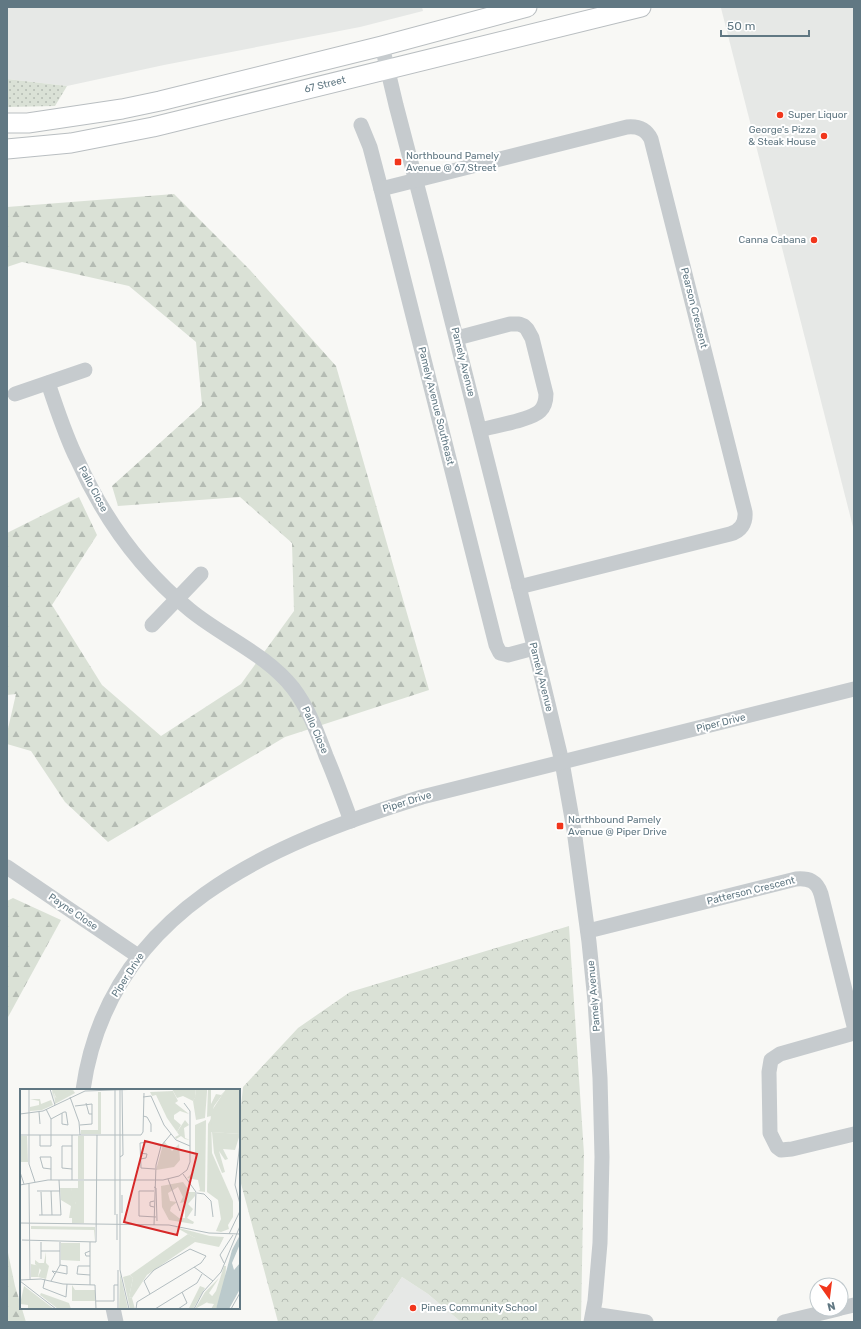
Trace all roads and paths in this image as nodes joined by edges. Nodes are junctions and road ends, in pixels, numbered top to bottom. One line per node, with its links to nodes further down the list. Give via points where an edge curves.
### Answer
1 (527, 7): 5 (main road)
2 (610, 7): 4 (main road)
3 (641, 7): 4 (main road, 67 Street)
4 (587, 20): 6 (main road, 67 Street)
5 (382, 46): 6 (street, Pamely Avenue); 7 (main road, via 122,109 28,123)
6 (387, 68): 9 (main road, 67 Street, via 154,127 70,143); 10 (street, Pamely Avenue)
7 (7, 123)
8 (361, 125): 11 (street, Pamely Avenue Southeast, via 370,147)
9 (7, 149)
10 (416, 180): 11 (street, Pearson Crescent); 12 (street, Pamely Avenue); 18 (street, Pearson Crescent, via 623,128 638,128 646,132 651,139 671,215 745,512 744,522 734,533)
11 (381, 189): 21 (street, Pamely Avenue Southeast, via 496,645 500,653 508,655)
12 (457, 338): 16 (street, Pamely Avenue); 16 (street, via 514,324 524,326 532,338 546,394 541,410 531,417)
13 (85, 370): 14 (street)
14 (48, 383): 15 (street); 19 (street, Pallo Close, via 76,458 96,498 134,553)
15 (15, 394)
16 (480, 430): 18 (street, Pamely Avenue)
17 (201, 574): 19 (street)
18 (519, 587): 21 (street, Pamely Avenue)
19 (178, 599): 20 (street); 24 (street, Pallo Close, via 204,620 268,663 294,689 314,723)
20 (152, 626)
21 (534, 648): 23 (street, Pamely Avenue)
22 (854, 689): 23 (street, Piper Drive)
23 (562, 762): 24 (street, Piper Drive, via 422,797); 26 (street, Pamely Avenue)
24 (351, 821): 27 (street, Piper Drive, via 287,847 232,876 184,909)
25 (7, 867): 27 (street, Payne Close)
26 (588, 931): 28 (street, Patterson Crescent, via 796,879 807,879 816,884 821,894); 34 (street, Pamely Avenue, via 600,1078 602,1157 600,1243)
27 (138, 956): 30 (street, Piper Drive, via 103,1018 89,1057)
28 (854, 1026)
29 (854, 1033): 31 (street, via 780,1054 771,1060 769,1072 770,1133 776,1147 781,1150 792,1150)
30 (82, 1089)
31 (854, 1134)
32 (113, 1309): 35 (street)
33 (809, 1316): 37 (street)
34 (592, 1318): 36 (street)
35 (116, 1322)
36 (646, 1322)
37 (784, 1322)

